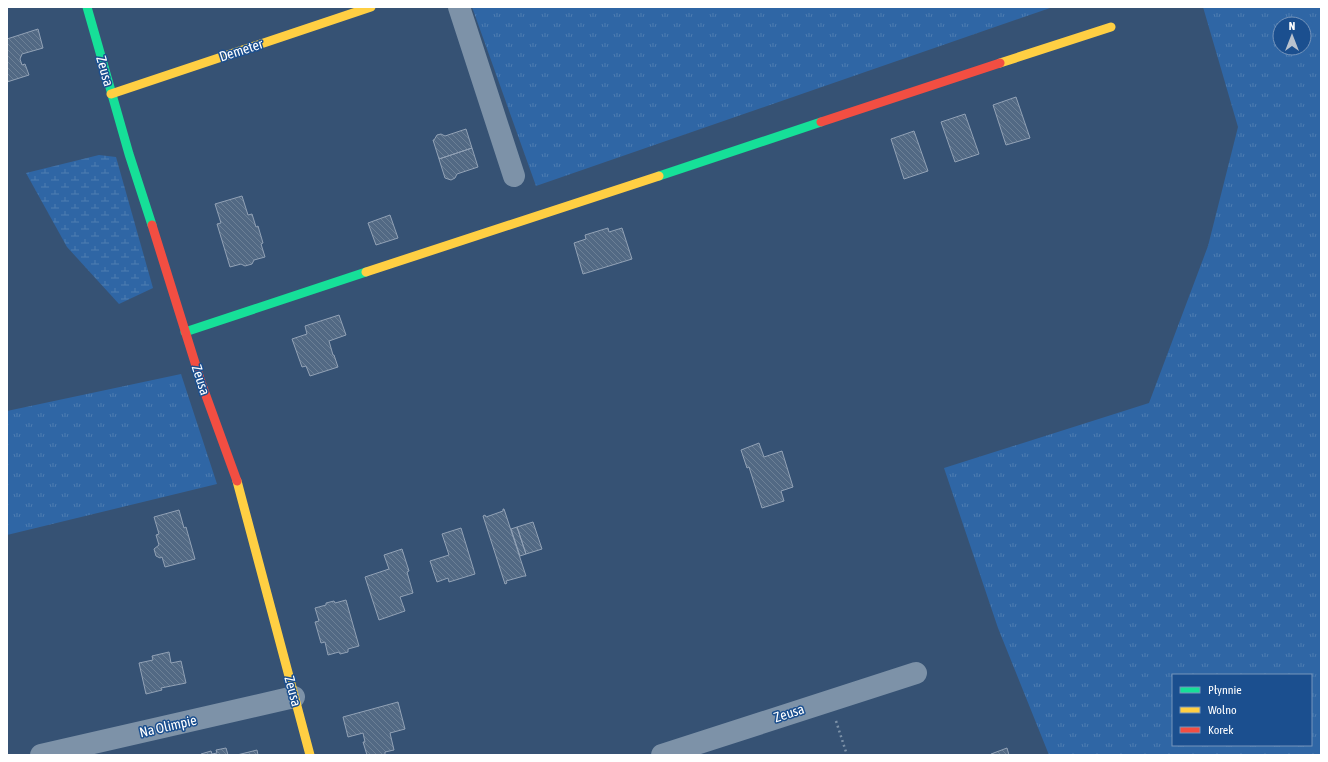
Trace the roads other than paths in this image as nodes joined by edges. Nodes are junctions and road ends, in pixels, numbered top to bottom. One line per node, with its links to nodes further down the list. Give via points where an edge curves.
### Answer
1 (87, 7): 5 (street, Zeusa)
2 (371, 7): 5 (street, Demeter)
3 (459, 7): 6 (street)
4 (1111, 27): 7 (street)
5 (111, 94): 7 (street, Zeusa)
6 (514, 176)
7 (185, 332): 9 (street, Zeusa, via 237,482)
8 (916, 672): 12 (street, Zeusa)
9 (294, 697): 10 (street, Na Olimpie); 11 (street, Zeusa)
10 (42, 755)
11 (310, 755)
12 (662, 755)

